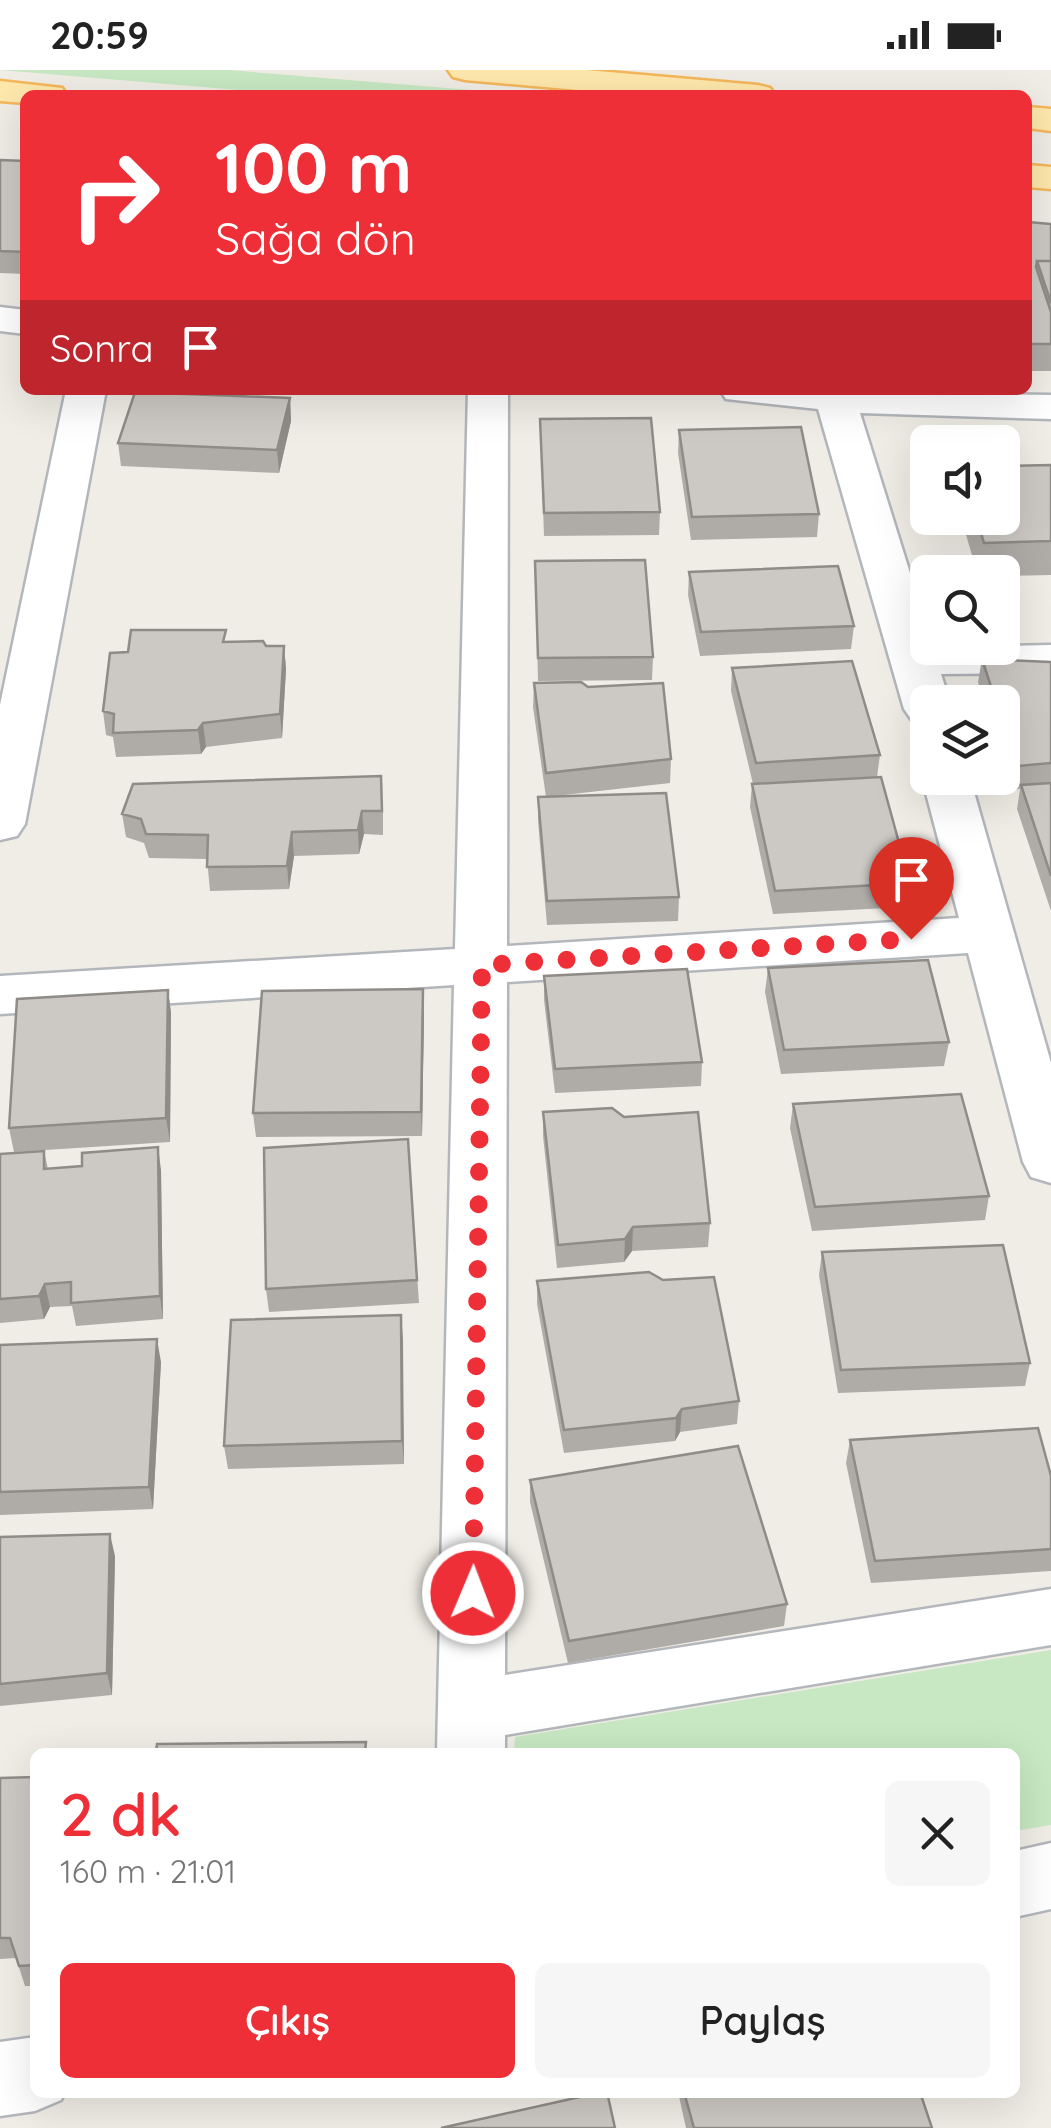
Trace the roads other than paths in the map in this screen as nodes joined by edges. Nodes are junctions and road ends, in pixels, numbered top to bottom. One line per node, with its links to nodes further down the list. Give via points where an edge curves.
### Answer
1 (465, 70): 2 (main road)
2 (699, 90)
3 (85, 395): 12 (street)
4 (488, 395): 14 (street)
5 (834, 395): 8 (street)
6 (851, 395): 7 (street)
7 (1051, 407)
8 (910, 647)
9 (1020, 658): 10 (street)
10 (1051, 658)
11 (951, 795): 13 (street)
12 (0, 824)
13 (989, 934): 14 (street); 16 (street)
14 (482, 965): 15 (street); 18 (street)
15 (0, 995)
16 (1051, 1162)
17 (1051, 1617): 18 (street)
18 (471, 1731)
19 (1051, 1876): 20 (street)
20 (1020, 1883)
21 (30, 2075): 22 (street)
22 (0, 2079)

